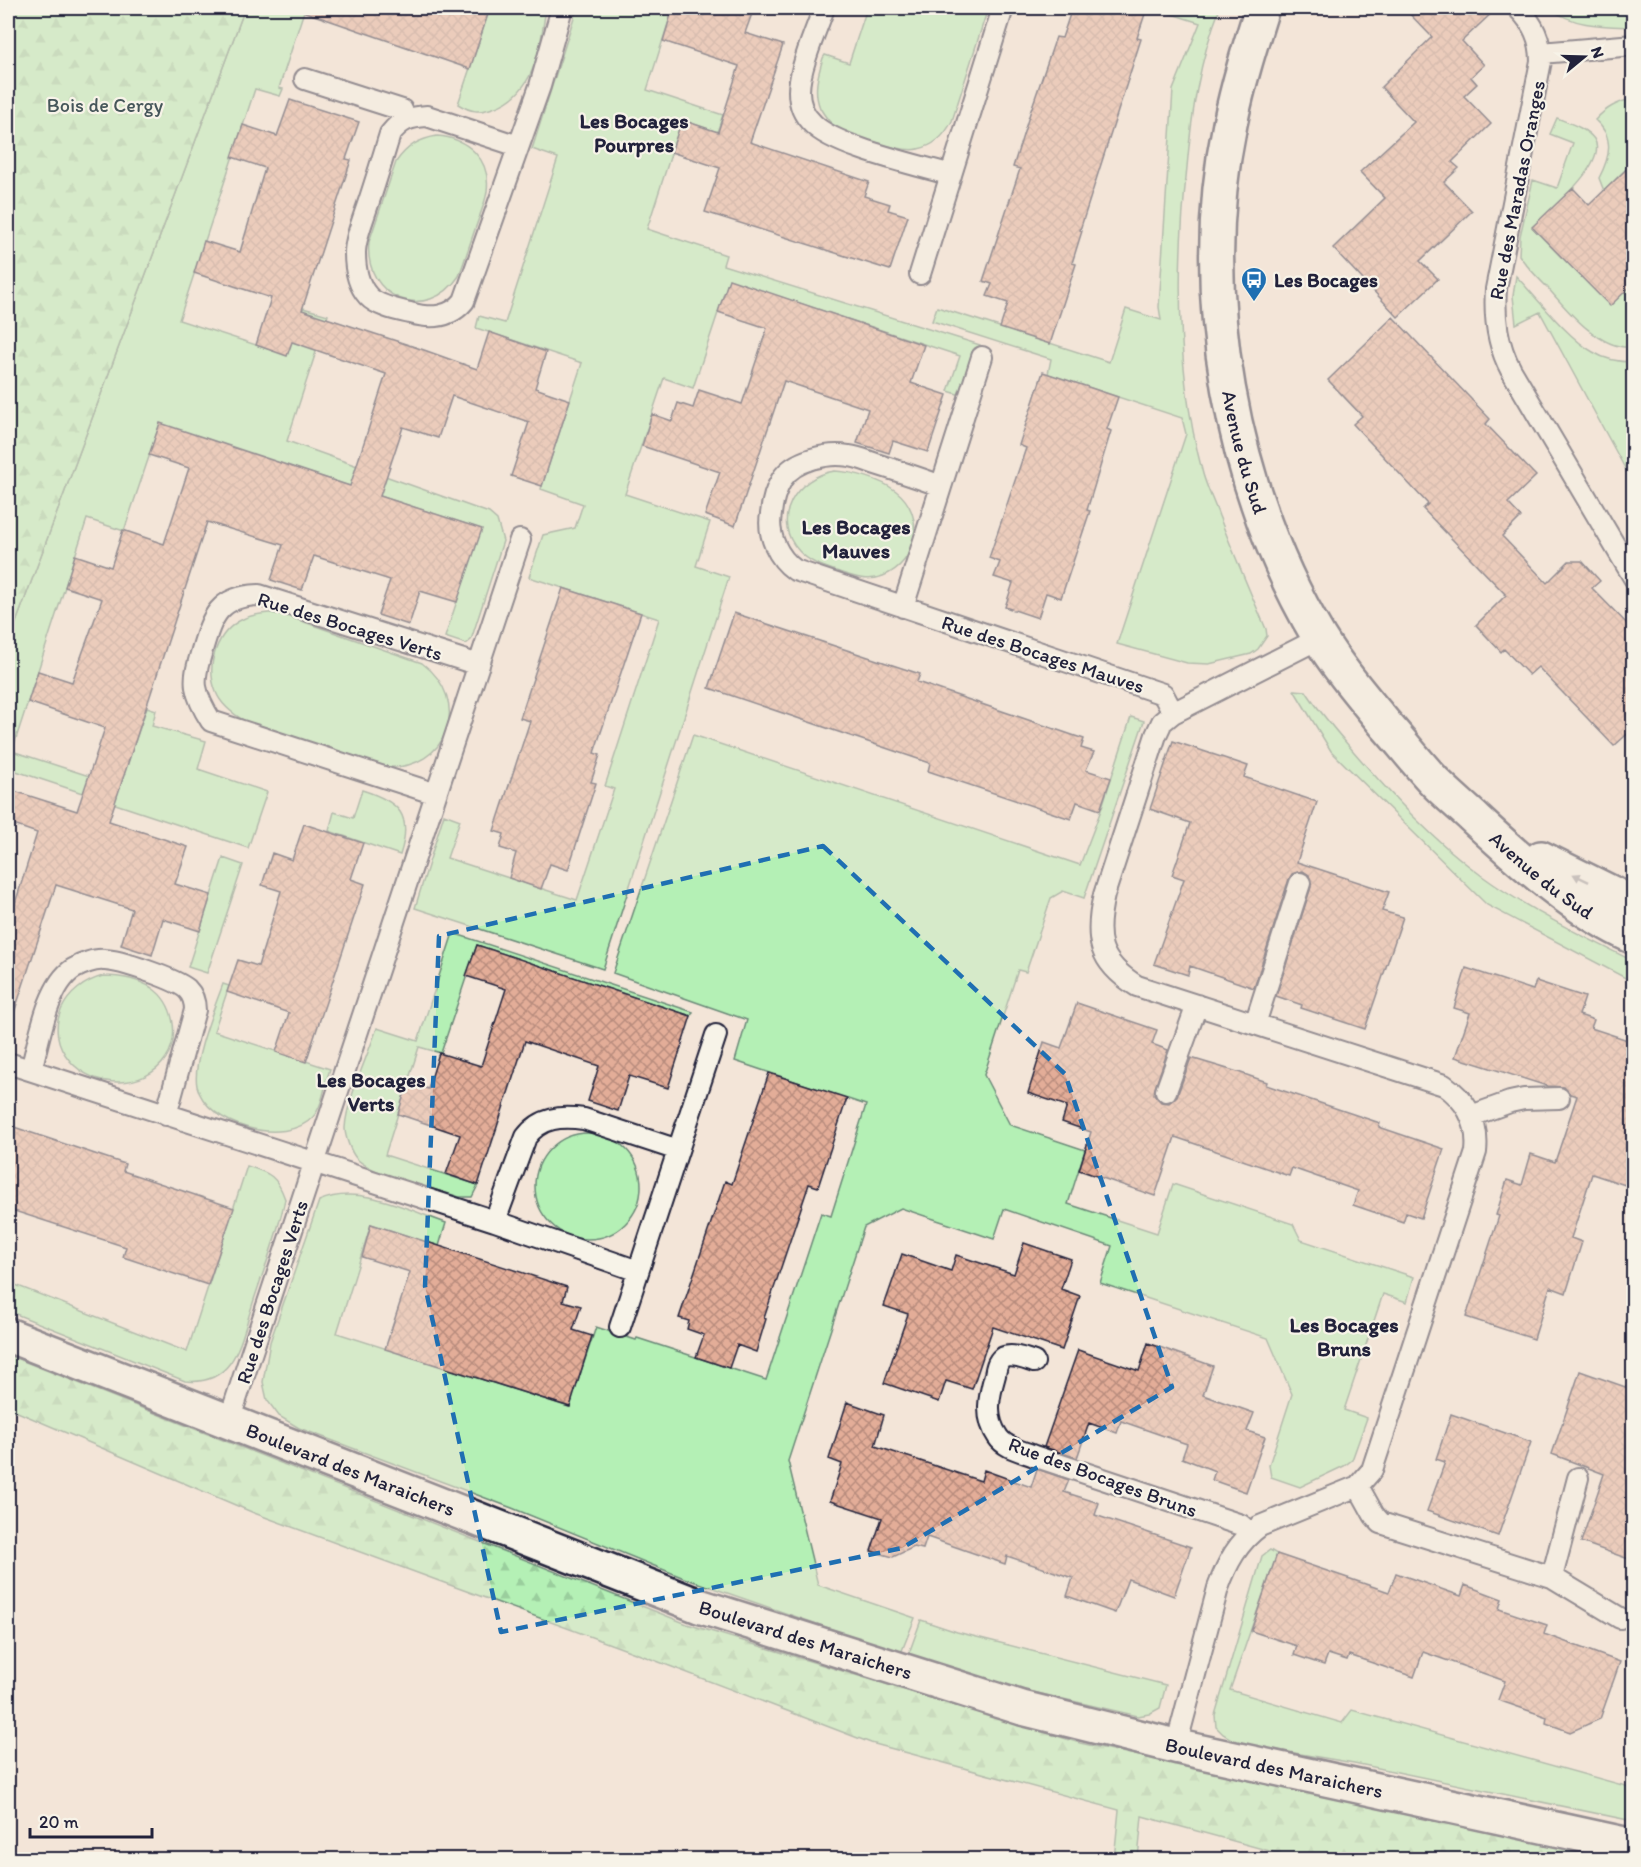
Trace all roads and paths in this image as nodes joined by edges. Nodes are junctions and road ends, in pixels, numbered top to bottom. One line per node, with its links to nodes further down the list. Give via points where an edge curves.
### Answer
1 (562, 8): 10 (lane)
2 (824, 8): 11 (lane, via 800,80 800,103 811,123 833,138)
3 (1003, 8): 11 (lane)
4 (1262, 8): 18 (street, Avenue du Sud, via 1242,72 1224,162 1218,275 1223,352 1237,431 1269,538)
5 (1518, 8): 7 (lane, Rue des Maradas Oranges, via 1539,37)
6 (1634, 45): 7 (lane, Rue des Maradas Oranges)
7 (1541, 53): 16 (lane, Rue des Maradas Oranges, via 1496,289 1495,322 1505,359)
8 (305, 79): 9 (lane, via 402,110)
9 (406, 119): 10 (lane, via 427,116); 10 (lane, via 390,134 355,251 357,273 369,298 413,314 447,315 464,301)
10 (518, 146)
11 (951, 175): 12 (lane)
12 (920, 274)
13 (982, 357): 14 (lane)
14 (942, 486): 17 (lane); 17 (lane, Rue des Bocages Mauves, via 849,456 828,455 793,469 783,478 772,501 770,520 784,563)
15 (520, 540): 19 (lane, Rue des Bocages Verts)
16 (1634, 578)
17 (903, 607): 20 (lane, Rue des Bocages Mauves, via 1163,694)
18 (1320, 638): 20 (lane); 22 (street, Avenue du Sud, via 1435,782)
19 (479, 665): 21 (lane, Rue des Bocages Verts); 21 (lane, Rue des Bocages Verts, via 260,595 236,598 210,622 196,685 211,721)
20 (1173, 713): 28 (lane, via 1162,722 1156,735 1104,895 1099,932 1102,949 1119,975 1137,986)
21 (436, 794): 38 (lane, Rue des Bocages Verts)
22 (1484, 827): 24 (street, Avenue du Sud, one-way to 22); 25 (street, Avenue du Sud)
23 (1300, 883): 29 (lane)
24 (1634, 904)
25 (1582, 909): 26 (lane); 27 (street, Avenue du Sud)
26 (1634, 927)
27 (1634, 937)
28 (1197, 1005): 29 (lane); 33 (lane)
29 (1255, 1024): 36 (lane, via 1444,1085 1457,1094)
30 (716, 1035): 37 (lane)
31 (8, 1063): 32 (lane)
32 (31, 1070): 35 (lane); 35 (lane, via 52,998 74,968 105,960 169,978 189,991 195,1010)
33 (1166, 1091)
34 (1559, 1098): 36 (lane, via 1524,1099)
35 (166, 1115): 38 (lane)
36 (1471, 1116): 46 (lane, via 1478,1138 1476,1152 1376,1461)
37 (678, 1150): 39 (lane, via 584,1119 554,1118 526,1137); 40 (lane)
38 (315, 1163): 39 (lane); 44 (lane, Rue des Bocages Verts)
39 (495, 1221): 40 (lane)
40 (638, 1271): 41 (lane)
41 (620, 1327)
42 (8, 1335): 44 (street, Boulevard des Maraichers)
43 (1034, 1362): 47 (lane, Rue des Bocages Bruns, via 1008,1356 998,1363 989,1413 998,1438 1004,1443 1241,1525)
44 (229, 1421): 50 (street, Boulevard des Maraichers, via 699,1606 1022,1708)
45 (1578, 1478): 48 (lane)
46 (1358, 1485): 47 (lane, via 1274,1519); 48 (lane, via 1381,1523)
47 (1250, 1533): 50 (lane, via 1227,1564 1218,1588)
48 (1552, 1577): 49 (lane)
49 (1620, 1618)
50 (1176, 1746): 51 (street, Boulevard des Maraichers)
51 (1634, 1846)

